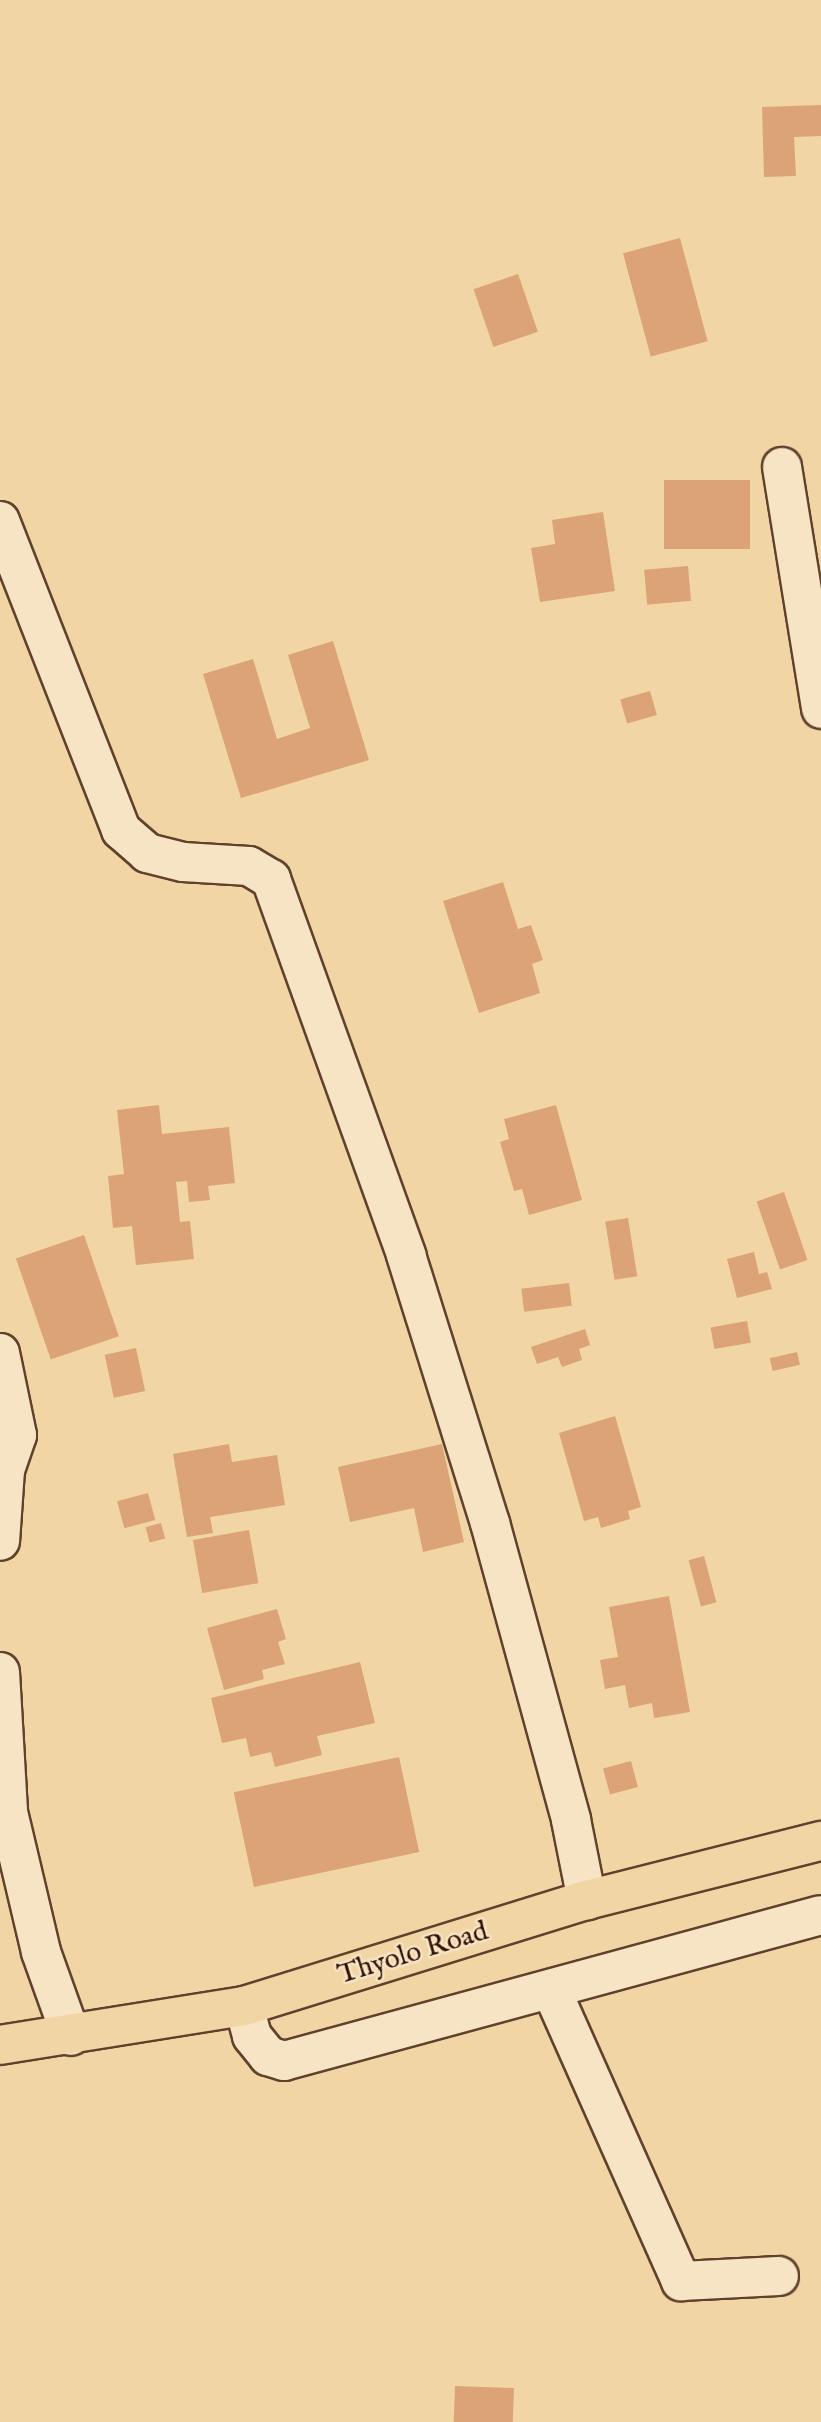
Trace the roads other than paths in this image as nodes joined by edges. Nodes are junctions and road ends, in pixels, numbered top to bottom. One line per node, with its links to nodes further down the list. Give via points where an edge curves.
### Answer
1 (782, 467): 3 (street)
2 (0, 521): 8 (street, via 121,830 147,853 183,862 249,866 271,879 405,1255 490,1523 572,1820)
3 (820, 705)
4 (0, 1353): 5 (street, via 17,1435 5,1470)
5 (0, 1541)
6 (0, 1672): 12 (street, via 8,1812 41,1952)
7 (821, 1841): 8 (highway, Thyolo Road)
8 (587, 1900): 11 (highway, Thyolo Road)
9 (821, 1915): 10 (street)
10 (551, 1989): 11 (street, via 284,2061 268,2056 252,2036); 14 (street, via 681,2281)
11 (244, 2006): 12 (highway, Thyolo Road)
12 (71, 2036): 13 (highway, Thyolo Road)
13 (0, 2045)
14 (779, 2276)

